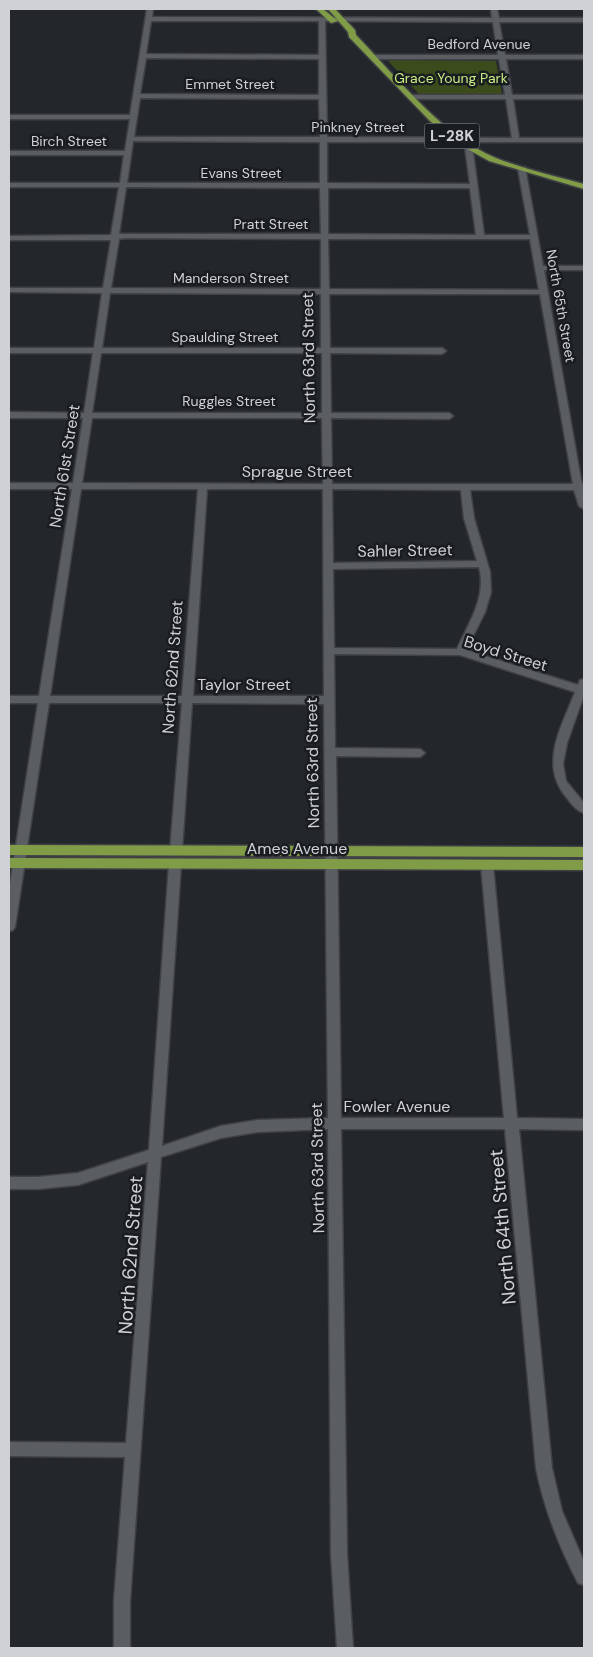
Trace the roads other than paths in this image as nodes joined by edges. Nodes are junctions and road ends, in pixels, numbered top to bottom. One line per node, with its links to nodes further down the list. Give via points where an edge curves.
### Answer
1 (150, 9): 5 (street, North 61st Street)
2 (319, 9): 8 (main road, L-28K)
3 (330, 9): 8 (main road, L-28K)
4 (494, 9): 6 (street)
5 (149, 19): 9 (street); 10 (street, North 61st Street)
6 (496, 20): 7 (street); 8 (street); 13 (street)
7 (584, 20)
8 (336, 21): 9 (street); 12 (main road, L-28K)
9 (322, 23): 11 (street, North 63rd Street)
10 (143, 56): 11 (street); 15 (street, North 61st Street)
11 (323, 57): 17 (street, North 63rd Street)
12 (374, 57): 13 (street, Bedford Avenue); 16 (main road, L-28K)
13 (502, 57): 14 (street, Bedford Avenue); 18 (street)
14 (584, 57)
15 (137, 96): 17 (street, Emmet Street); 21 (street, North 61st Street)
16 (412, 96): 18 (street); 24 (main road, L-28K)
17 (323, 97): 23 (street, North 63rd Street)
18 (509, 97): 19 (street); 25 (street)
19 (584, 97)
20 (9, 116): 21 (street)
21 (134, 117): 22 (street, North 61st Street)
22 (131, 139): 23 (street, Pinkney Street); 29 (street, North 61st Street)
23 (324, 140): 24 (street, Pinkney Street); 33 (street, North 63rd Street)
24 (458, 140): 25 (street, Pinkney Street); 27 (main road, L-28K)
25 (516, 140): 26 (street, Pinkney Street)
26 (584, 140)
27 (469, 147): 30 (main road, L-28K); 34 (street)
28 (9, 153): 29 (street, Birch Street)
29 (129, 154): 32 (street, North 61st Street)
30 (522, 169): 35 (main road, L-28K); 39 (street, North 65th Street)
31 (9, 184): 32 (street, Evans Street)
32 (124, 185): 33 (street, Evans Street); 36 (street, North 61st Street)
33 (324, 186): 34 (street, Evans Street); 37 (street, North 63rd Street)
34 (474, 186): 38 (street)
35 (584, 187)
36 (116, 237): 37 (street, Pratt Street); 40 (street, Pratt Street); 44 (street, North 61st Street)
37 (324, 237): 38 (street, Pratt Street); 45 (street, North 63rd Street)
38 (480, 237): 39 (street, Pratt Street)
39 (533, 237): 41 (street, North 65th Street)
40 (9, 238)
41 (539, 268): 42 (street); 46 (street, North 65th Street)
42 (584, 268)
43 (9, 290): 44 (street, Manderson Street)
44 (107, 291): 45 (street, Manderson Street); 48 (street, North 61st Street)
45 (324, 291): 46 (street, Manderson Street); 49 (street, North 63rd Street)
46 (543, 292): 60 (street, North 65th Street)
47 (9, 350): 48 (street, Spaulding Street)
48 (98, 350): 49 (street, Spaulding Street); 52 (street, North 61st Street)
49 (325, 350): 50 (street, Spaulding Street); 53 (street, North 63rd Street)
50 (442, 351)
51 (9, 414): 52 (street, Ruggles Street)
52 (88, 415): 53 (street, Ruggles Street); 56 (street, North 61st Street)
53 (326, 415): 54 (street, Ruggles Street); 58 (street, North 63rd Street)
54 (449, 416)
55 (9, 486): 56 (street, Sprague Street)
56 (77, 486): 57 (street, Sprague Street); 68 (street, North 61st Street)
57 (203, 486): 58 (street, Sprague Street); 69 (street, North 62nd Street)
58 (327, 486): 59 (street, Sprague Street); 63 (street, North 63rd Street)
59 (465, 486): 60 (street, Sprague Street); 62 (street, via 469,518)
60 (581, 487): 61 (street, North 65th Street)
61 (584, 506)
62 (483, 564): 63 (street, Sahler Street); 65 (street, via 485,600)
63 (328, 566): 64 (street, North 63rd Street)
64 (329, 651): 65 (street, Boyd Street); 70 (street, North 63rd Street)
65 (460, 652): 66 (street, Boyd Street)
66 (583, 688): 73 (street, via 558,750 556,766 565,789)
67 (9, 700): 68 (street, Taylor Street)
68 (44, 700): 69 (street, Taylor Street); 75 (street, North 61st Street)
69 (187, 700): 70 (street, Taylor Street); 76 (street, North 62nd Street)
70 (329, 700): 71 (street, North 63rd Street)
71 (330, 752): 72 (street); 77 (street, North 63rd Street)
72 (420, 753)
73 (584, 809)
74 (584, 852): 77 (main road, Ames Avenue)
75 (14, 856): 76 (main road, Ames Avenue); 80 (street, North 61st Street)
76 (175, 857): 77 (main road, Ames Avenue); 84 (street, North 62nd Street)
77 (331, 858): 78 (main road, Ames Avenue); 81 (street, North 63rd Street)
78 (487, 865): 79 (main road, Ames Avenue); 82 (street, North 64th Street)
79 (584, 865)
80 (9, 927)
81 (334, 1123): 82 (street, Fowler Avenue); 84 (street, Fowler Avenue, via 237,1129); 90 (street, North 63rd Street, via 339,1554)
82 (511, 1124): 83 (street, Fowler Avenue); 88 (street, North 64th Street, via 546,1486 556,1519)
83 (584, 1124)
84 (156, 1153): 85 (street, Fowler Avenue, via 78,1179); 87 (street, North 62nd Street)
85 (9, 1183)
86 (9, 1449): 87 (street)
87 (133, 1450): 89 (street, North 62nd Street, via 122,1601)
88 (584, 1578)
89 (122, 1648)
90 (345, 1648)

